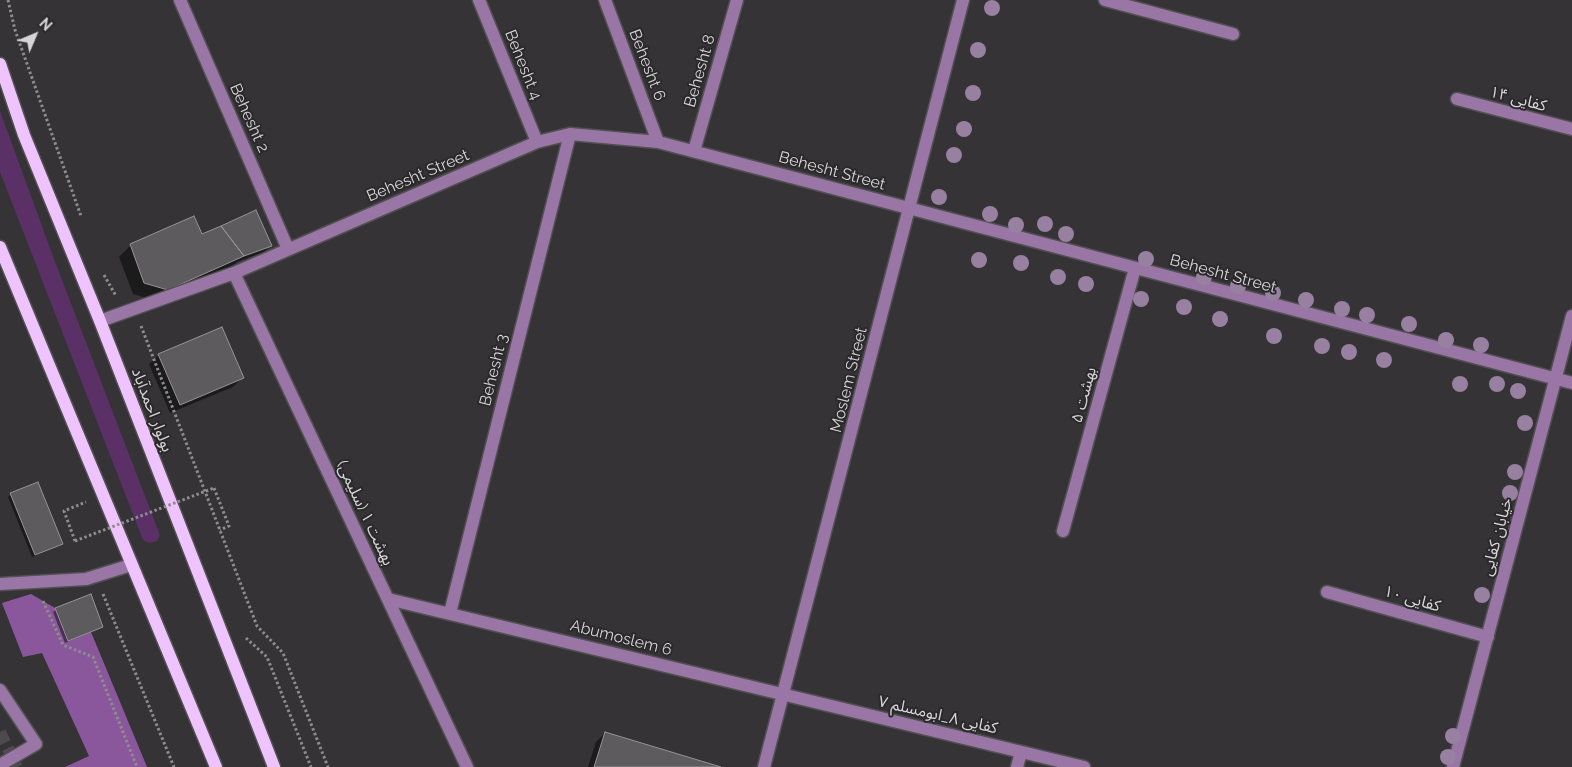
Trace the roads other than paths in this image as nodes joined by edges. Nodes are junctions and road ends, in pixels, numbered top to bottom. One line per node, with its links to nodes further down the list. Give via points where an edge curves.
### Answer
1 (180, 0): 17 (street, Behesht 2)
2 (479, 0): 12 (street, Behesht 4)
3 (605, 0): 13 (street, Behesht 6)
4 (737, 0): 14 (street, Behesht 8)
5 (963, 0): 15 (street, Moslem Street)
6 (1105, 0): 7 (street)
7 (1233, 34)
8 (0, 64): 21 (main road, بولوار احمدآباد, via 24,135)
9 (1457, 100): 10 (street, کفایی ۱۴)
10 (1572, 129)
11 (570, 134): 12 (street, Behesht Street); 13 (street, Behesht Street); 29 (street, Behesht 3)
12 (538, 142): 17 (street, Behesht Street)
13 (658, 142): 14 (street, Behesht Street)
14 (694, 151): 15 (street, Behesht Street)
15 (910, 209): 18 (street, Behesht Street); 32 (street, Moslem Street)
16 (0, 247): 25 (main road)
17 (288, 250): 19 (street, Behesht Street)
18 (1135, 268): 22 (street, Behesht Street); 24 (street, بهشت ۵)
19 (234, 273): 21 (street, Behesht Street); 28 (street, بهشت ۱ (سلیمی))
20 (1572, 316): 22 (street, خیابان کفایی)
21 (100, 321): 36 (main road, بولوار احمدآباد)
22 (1555, 379): 23 (street, Behesht Street); 30 (street, خیابان کفایی)
23 (1572, 383)
24 (1063, 531)
25 (131, 564): 26 (street, via 86,579); 35 (main road)
26 (0, 584)
27 (1327, 592): 30 (street, کفایی ۱۰)
28 (388, 599): 29 (street, Abumoslem 6); 37 (street, بهشت ۱ (سلیمی))
29 (450, 613): 32 (street, Abumoslem 6)
30 (1488, 636): 41 (street, خیابان کفایی)
31 (0, 690): 34 (street, via 36,744)
32 (785, 695): 33 (street, کفایی ۸_ابومسلم ۷); 38 (street, Moslem Street)
33 (1021, 752): 39 (street); 40 (street, کفایی ۸_ابومسلم ۷)
34 (0, 765)
35 (216, 767)
36 (274, 767)
37 (467, 767)
38 (764, 767)
39 (1017, 767)
40 (1084, 767)
41 (1454, 767)

